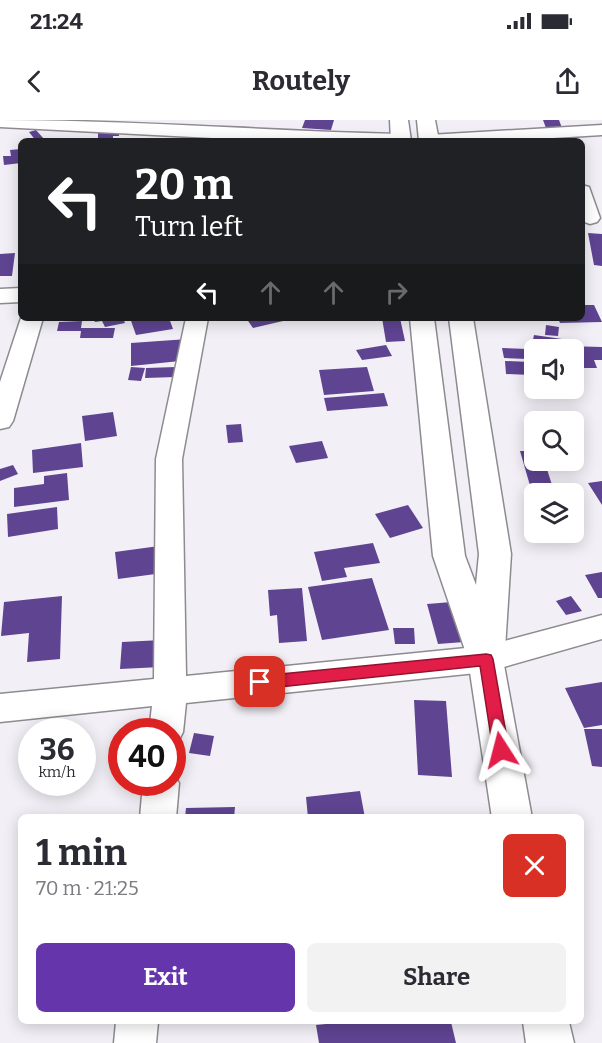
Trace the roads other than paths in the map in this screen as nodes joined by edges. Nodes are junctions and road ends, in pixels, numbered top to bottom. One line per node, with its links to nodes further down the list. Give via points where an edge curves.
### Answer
1 (426, 120): 8 (main road)
2 (0, 122): 3 (street)
3 (87, 129): 5 (street)
4 (602, 130): 6 (street)
5 (226, 131): 7 (street)
6 (564, 131): 9 (street)
7 (400, 133)
8 (429, 138)
9 (470, 138)
10 (585, 200): 11 (street)
11 (591, 217)
12 (18, 295): 13 (street)
13 (0, 296)
14 (31, 321): 18 (street)
15 (196, 321): 21 (street, via 169,459)
16 (422, 321): 20 (main road, via 449,556)
17 (461, 321): 20 (main road, via 495,554)
18 (0, 421)
19 (602, 627): 20 (street)
20 (486, 659): 21 (street); 26 (main road)
21 (170, 692): 22 (street); 23 (street)
22 (0, 708)
23 (167, 718)
24 (160, 796): 25 (street)
25 (158, 814)
26 (511, 814)
27 (137, 1024): 29 (street)
28 (546, 1024): 30 (main road)
29 (135, 1043)
30 (550, 1043)

